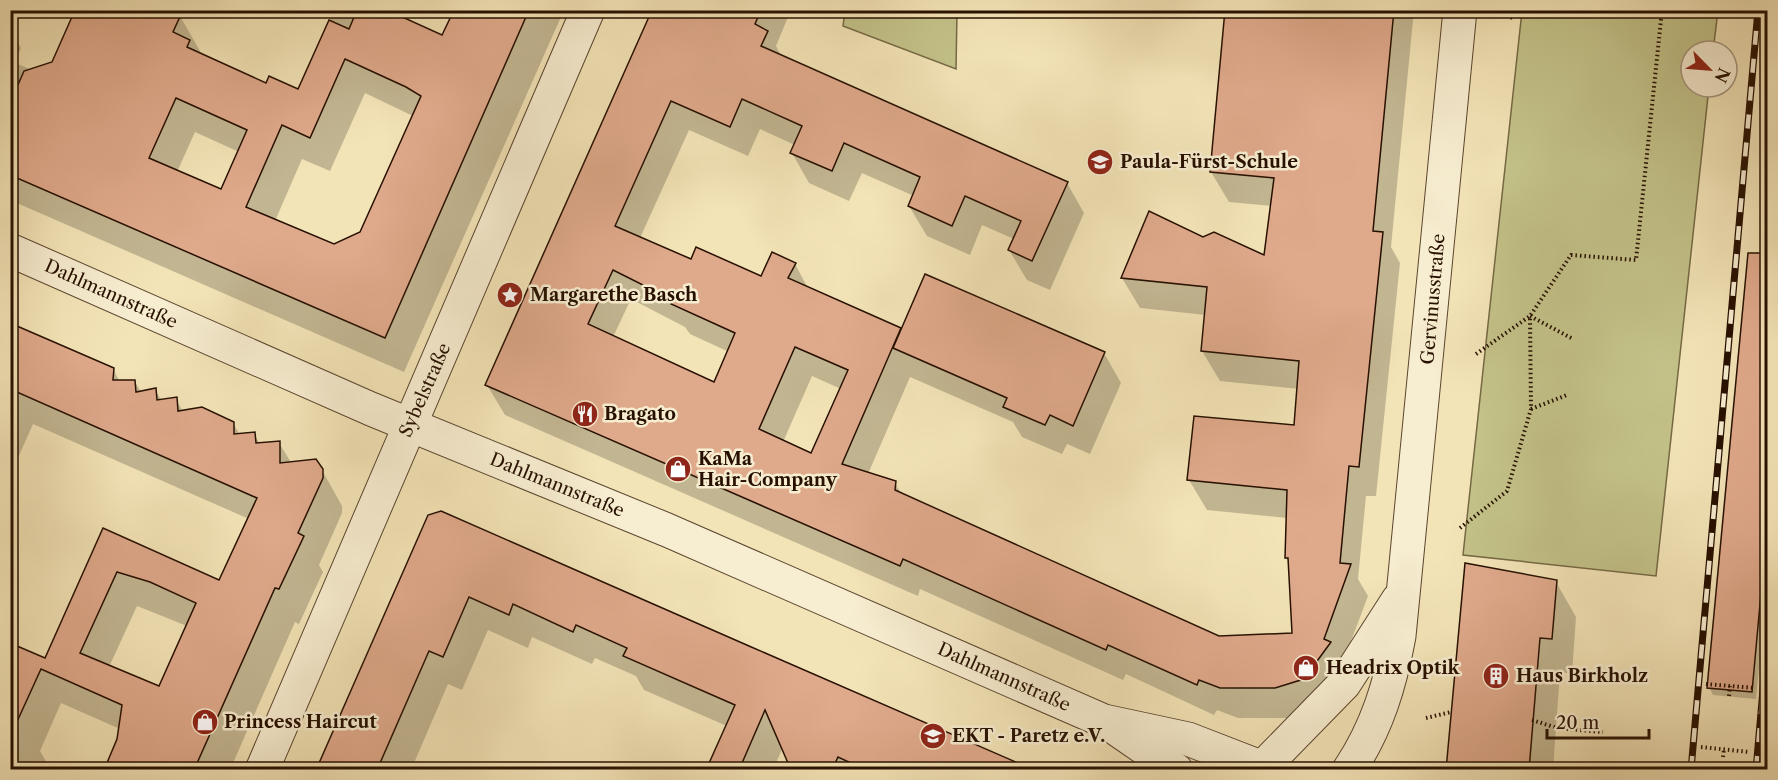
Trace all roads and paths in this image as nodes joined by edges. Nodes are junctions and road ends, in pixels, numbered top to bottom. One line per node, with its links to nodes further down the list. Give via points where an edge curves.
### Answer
1 (588, 10): 12 (street, Sybelstraße)
2 (1460, 10): 14 (street, Gervinusstraße)
3 (1527, 10): 5 (path)
4 (1662, 10): 7 (path, via 1636,260 1571,255)
5 (1510, 18)
6 (10, 250): 12 (street, Dahlmannstraße)
7 (1530, 316): 8 (path); 9 (path); 11 (path)
8 (1573, 339)
9 (1476, 354)
10 (1567, 395): 11 (path)
11 (1531, 409): 13 (path, via 1507,491)
12 (410, 424): 22 (street, Dahlmannstraße, via 666,530); 29 (street, Sybelstraße)
13 (1460, 528)
14 (1406, 587): 28 (street, Gervinusstraße, via 1344,684); 31 (street, Gervinusstraße, via 1391,682 1378,717)
15 (1706, 684): 16 (path)
16 (1730, 686): 17 (path); 18 (path)
17 (1754, 688)
18 (1729, 696)
19 (1451, 712): 20 (path)
20 (1426, 718)
21 (1532, 720): 23 (path, via 1557,728)
22 (1104, 721): 28 (street, Dahlmannstraße, via 1188,739); 30 (street, Dahlmannstraße)
23 (1603, 732)
24 (1701, 747): 25 (path)
25 (1724, 749): 26 (path); 27 (path)
26 (1749, 752)
27 (1724, 757)
28 (1263, 769)
29 (262, 770)
30 (1176, 770)
31 (1349, 770)

